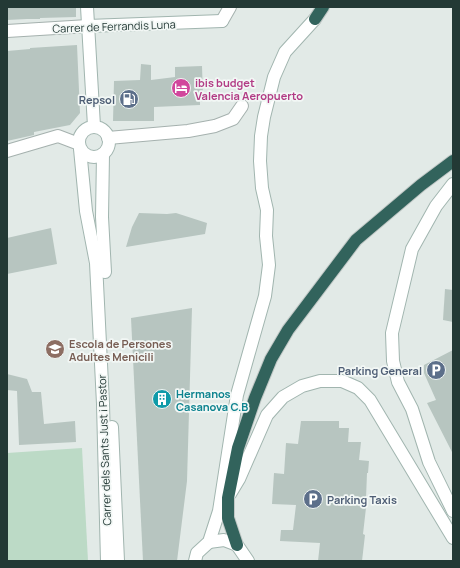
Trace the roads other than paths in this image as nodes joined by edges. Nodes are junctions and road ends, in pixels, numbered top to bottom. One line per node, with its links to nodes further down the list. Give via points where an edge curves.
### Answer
1 (87, 7): 5 (main road)
2 (230, 7): 5 (main road, Carrer de Ferrandis Luna, via 222,21)
3 (323, 7): 4 (highway)
4 (315, 19): 18 (main road, via 285,52 274,76 268,99 261,136 260,161 269,265 265,296 237,395 219,511)
5 (88, 26): 6 (main road, Carrer de Ferrandis Luna); 8 (main road)
6 (7, 31)
7 (242, 106): 9 (main road, via 233,119 215,126)
8 (94, 126): 9 (main road, via 103,130); 10 (main road, via 81,134)
9 (108, 138): 12 (main road, via 108,146)
10 (80, 146): 11 (main road, via 58,136); 12 (main road, via 83,152 91,156); 20 (main road, Carrer dels Sants Just i Pastor, via 86,210 96,263)
11 (7, 151)
12 (103, 154): 21 (main road, Carrer dels Sants Just i Pastor, via 102,217)
13 (453, 161): 15 (highway, via 356,240 288,330 254,398 238,448)
14 (453, 184): 16 (main road, via 436,206 412,249 392,333 392,361 398,382 412,409 429,462)
15 (228, 498): 17 (main road, via 267,415 283,397 302,386 320,381 342,381 358,388 370,400); 19 (highway, via 228,518)
16 (453, 512)
17 (453, 538)
18 (210, 542): 19 (main road, via 224,540); 22 (main road, via 197,553)
19 (237, 545): 23 (main road)
20 (107, 561)
21 (118, 561)
22 (195, 561)
23 (248, 561)

